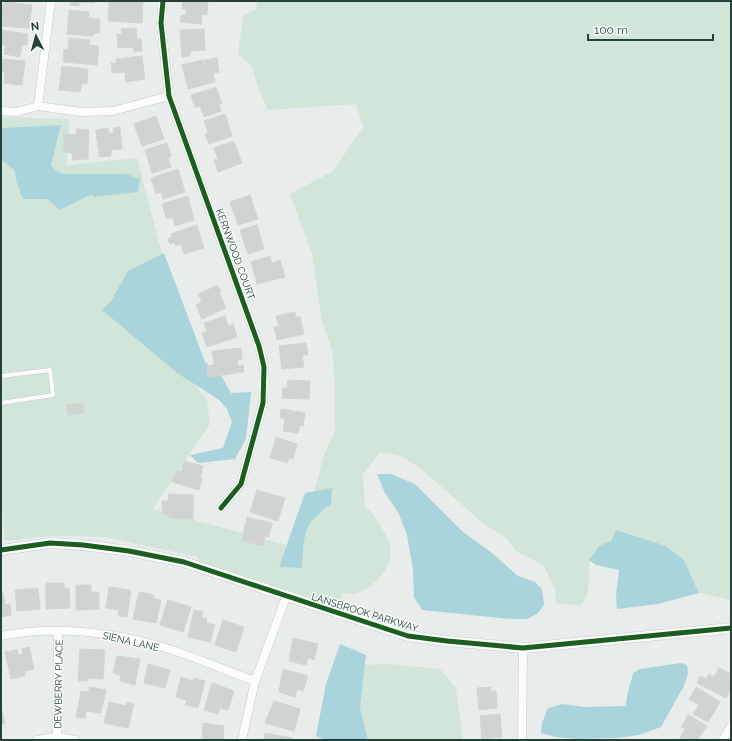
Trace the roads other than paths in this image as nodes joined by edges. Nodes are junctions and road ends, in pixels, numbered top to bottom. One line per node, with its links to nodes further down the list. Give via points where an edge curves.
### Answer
1 (52, 1): 4 (street)
2 (163, 1): 3 (street, KERNWOOD COURT, via 160,23)
3 (169, 96): 4 (street, via 113,111 81,112); 8 (street, KERNWOOD COURT, via 259,346 264,367 264,403 241,484)
4 (38, 106): 5 (street, via 17,112)
5 (1, 111)
6 (1, 376): 7 (lane, via 50,370 53,395)
7 (1, 402)
8 (221, 508)
9 (1, 546): 10 (street, LANSBROOK PARKWAY, via 83,545 129,551 184,562)
10 (286, 597): 14 (street, LANSBROOK PARKWAY, via 408,636); 15 (street)
11 (731, 628): 14 (street, LANSBROOK PARKWAY)
12 (58, 631): 13 (street, SIENA LANE, via 18,632); 15 (street, SIENA LANE, via 103,634 153,644); 17 (street, DEWBERRY PLACE)
13 (1, 636)
14 (523, 648): 21 (street)
15 (255, 681): 20 (street)
16 (731, 726): 22 (street)
17 (57, 736): 18 (street); 19 (street)
18 (37, 740)
19 (75, 740)
20 (242, 740)
21 (522, 740)
22 (723, 740)

